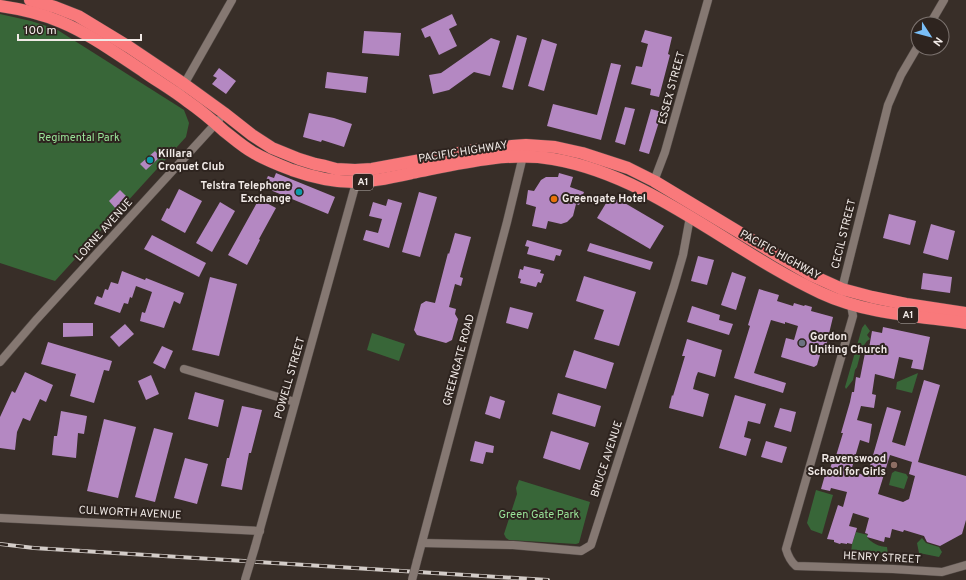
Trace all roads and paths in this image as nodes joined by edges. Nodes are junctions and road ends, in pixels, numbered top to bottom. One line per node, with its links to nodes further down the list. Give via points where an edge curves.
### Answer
1 (30, 0): 8 (highway, PACIFIC HIGHWAY / A1, via 78,16)
2 (232, 0): 8 (street)
3 (708, 0): 13 (street, ESSEX STREET, via 666,152)
4 (944, 0): 6 (street)
5 (0, 6): 9 (highway, PACIFIC HIGHWAY / A1, via 38,14 72,27)
6 (935, 16)
7 (912, 56): 16 (street, CECIL STREET, via 888,105)
8 (184, 84): 9 (street); 10 (highway, PACIFIC HIGHWAY / A1)
9 (178, 94): 11 (highway, PACIFIC HIGHWAY / A1)
10 (224, 112): 11 (street, LORNE AVENUE); 12 (highway, PACIFIC HIGHWAY / A1, via 272,148 299,159 336,169 372,169 475,150)
11 (216, 124): 14 (highway, PACIFIC HIGHWAY / A1, via 243,146 274,163 332,181); 20 (street, LORNE AVENUE)
12 (525, 151): 13 (highway, PACIFIC HIGHWAY / A1, via 555,147 582,152 628,168); 14 (highway, PACIFIC HIGHWAY / A1); 15 (highway, PACIFIC HIGHWAY / A1, via 596,170 647,192); 25 (street, GREENGATE ROAD)
13 (654, 181): 16 (highway, PACIFIC HIGHWAY / A1, via 811,275)
14 (356, 182): 22 (street, POWELL STREET)
15 (690, 217): 17 (highway, PACIFIC HIGHWAY / A1, via 791,278); 25 (street, BRUCE AVENUE, via 674,286 591,545 580,551 505,545)
16 (842, 289): 17 (street); 18 (highway, PACIFIC HIGHWAY / A1, via 872,297)
17 (851, 305): 19 (highway, PACIFIC HIGHWAY / A1); 26 (street, HENRY STREET, via 853,316 786,549 788,557 796,566 942,572)
18 (966, 313)
19 (966, 323)
20 (0, 362)
21 (184, 369): 22 (street)
22 (295, 402): 24 (street, POWELL STREET)
23 (0, 518): 24 (street, CULWORTH AVENUE)
24 (260, 531): 27 (street, POWELL STREET, bridge)
25 (423, 543): 28 (street, GREENGATE ROAD, bridge)
26 (966, 564)
27 (245, 580)
28 (412, 580)

